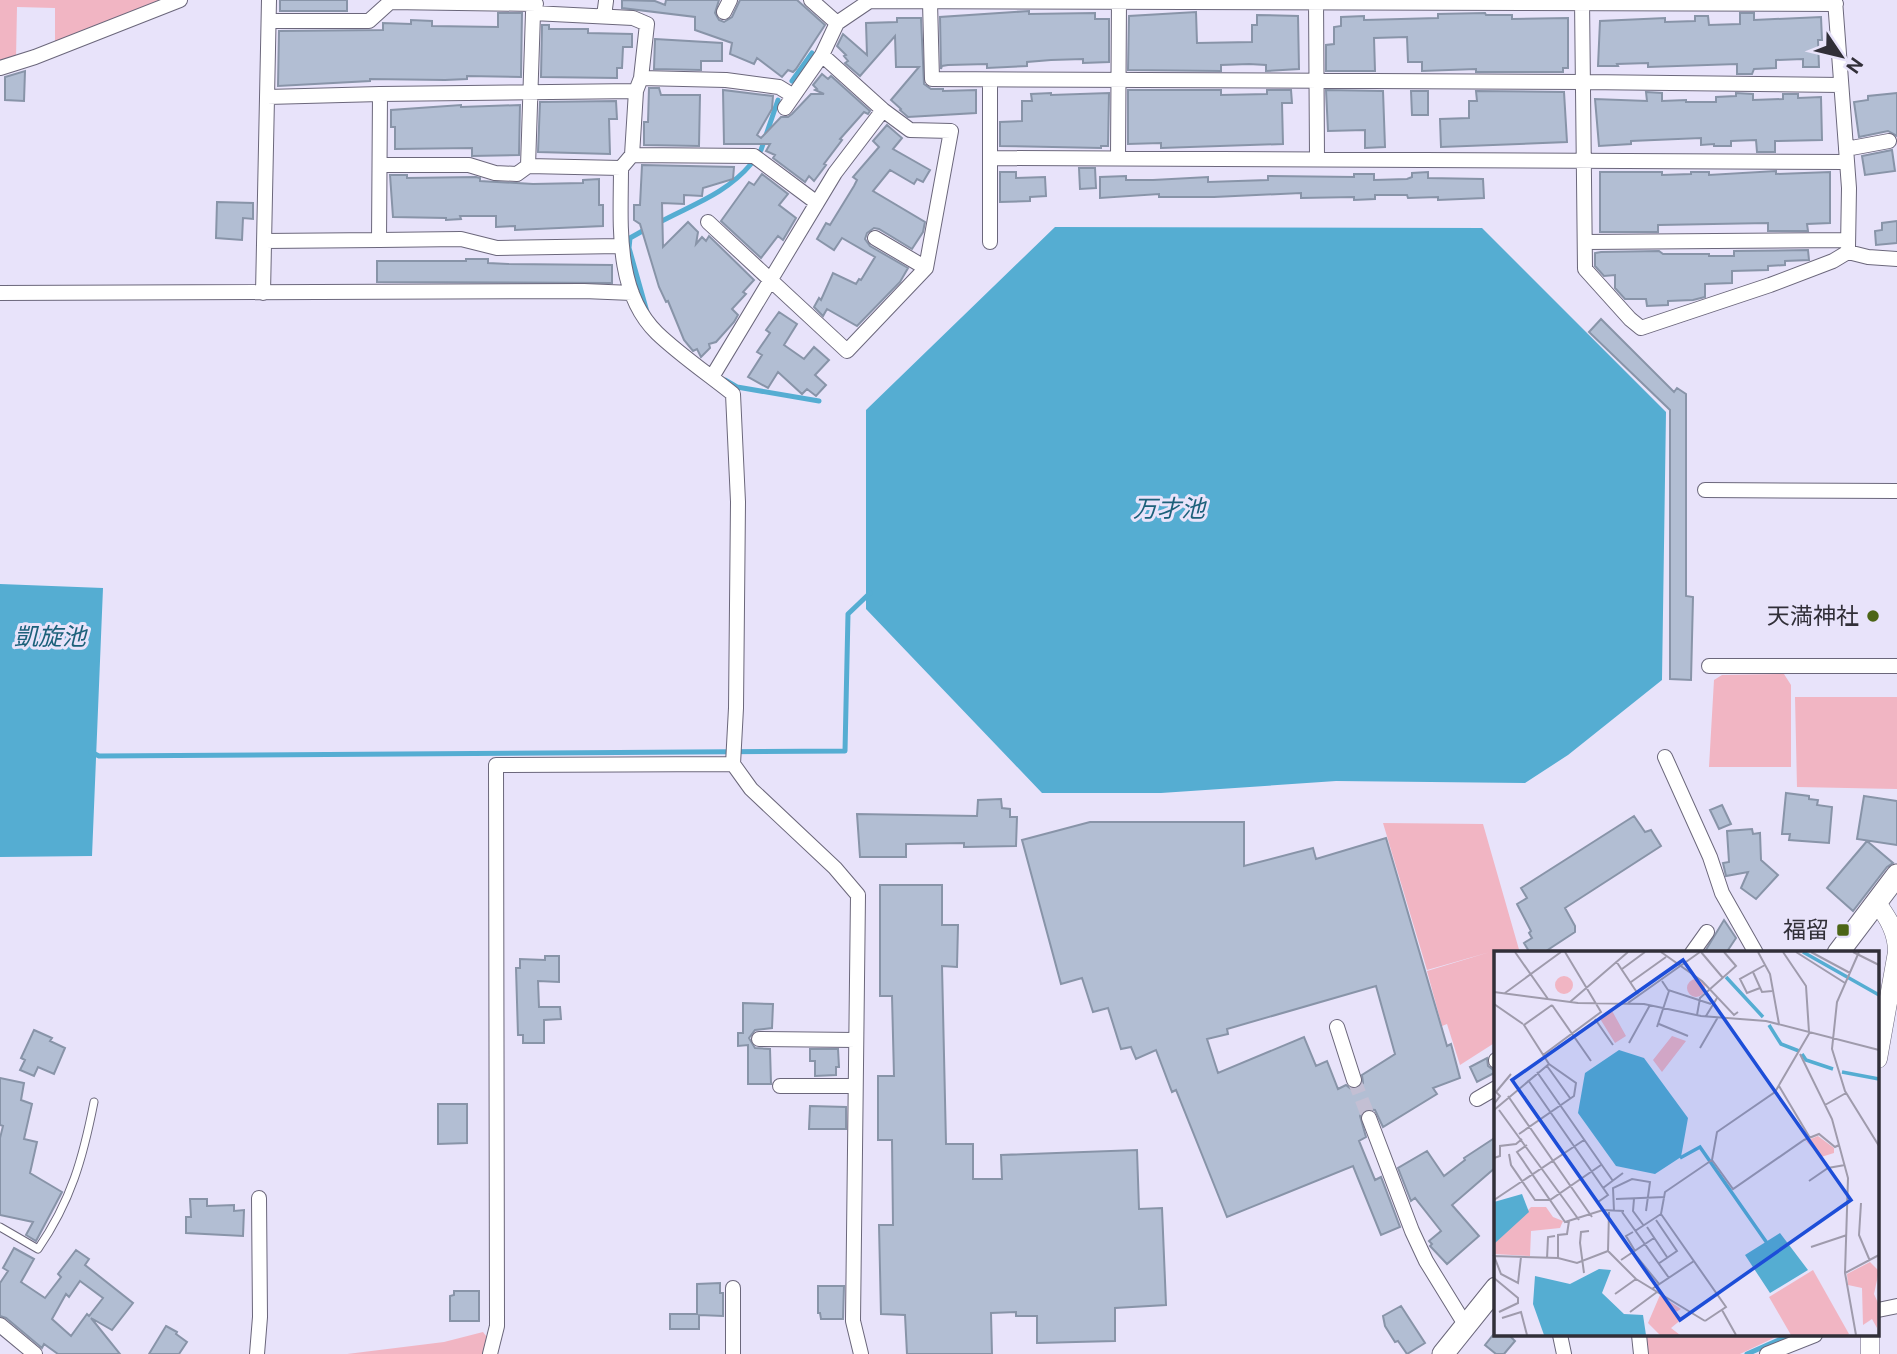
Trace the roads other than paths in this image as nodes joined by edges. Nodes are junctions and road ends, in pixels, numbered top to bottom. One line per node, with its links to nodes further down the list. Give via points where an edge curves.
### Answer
1 (180, 0): 17 (street)
2 (269, 0): 13 (street)
3 (811, 0): 14 (street)
4 (871, 0): 7 (street); 14 (street)
5 (606, 1): 12 (street)
6 (1119, 1): 7 (street); 8 (street); 20 (street)
7 (930, 2): 19 (street, via 932,79)
8 (1316, 2): 9 (street); 21 (street)
9 (1582, 2): 10 (street); 22 (street)
10 (1835, 2): 24 (street)
11 (535, 5): 12 (street); 13 (street, via 390,2 369,21); 25 (street)
12 (604, 16): 23 (street, via 633,18 653,26)
13 (269, 20): 27 (street)
14 (837, 23): 15 (street)
15 (822, 55): 18 (street, via 788,102 779,87); 28 (street)
16 (726, 64): 18 (street)
17 (0, 68)
18 (726, 80): 23 (street)
19 (990, 80): 20 (street); 35 (street)
20 (1119, 80): 21 (street); 36 (street)
21 (1316, 80): 22 (street); 34 (street)
22 (1584, 82): 24 (street); 37 (street)
23 (638, 85): 25 (street); 31 (street)
24 (1841, 85): 33 (street)
25 (530, 92): 26 (street); 39 (street)
26 (380, 94): 27 (street); 38 (street)
27 (267, 97): 46 (street)
28 (883, 110): 41 (street); 53 (street, via 910,130 951,131)
29 (710, 139): 32 (street)
30 (1889, 141): 33 (street)
31 (632, 155): 32 (street); 40 (street)
32 (710, 156): 41 (street, via 754,156)
33 (1846, 156): 37 (street); 51 (street)
34 (1317, 157): 36 (street); 37 (street)
35 (990, 158): 36 (street); 47 (street)
36 (1118, 158)
37 (1586, 162): 48 (street)
38 (380, 165): 39 (street, via 469,165 517,174); 45 (street)
39 (528, 166): 40 (street)
40 (621, 168): 50 (street)
41 (817, 203): 54 (street)
42 (708, 222): 49 (street)
43 (741, 232): 49 (street)
44 (875, 238): 53 (street)
45 (379, 240): 46 (street); 50 (street, via 461,239 497,248)
46 (264, 241): 56 (street)
47 (990, 242)
48 (1585, 242): 51 (street); 51 (street, via 1585,269 1642,328 1833,261)
49 (731, 244): 54 (street)
50 (621, 246): 57 (street)
51 (1848, 246): 52 (street, via 1868,257)
52 (1897, 259)
53 (926, 268): 54 (street, via 847,351)
54 (770, 281): 58 (street)
55 (0, 293): 56 (street)
56 (263, 293): 57 (street)
57 (632, 293): 58 (street, via 656,332)
58 (712, 377): 64 (street, via 733,394 737,502)
59 (1705, 490): 60 (street)
60 (1897, 491)
61 (1709, 666): 62 (street)
62 (1897, 666)
63 (1665, 757): 69 (street, via 1723,892)
64 (733, 764): 74 (street, via 751,789 858,895); 96 (street, via 496,765 497,1326)
65 (1897, 875): 66 (main road)
66 (1877, 903): 70 (main road); 71 (street, via 1897,939)
67 (1707, 932): 68 (street)
68 (1693, 951)
69 (1755, 951)
70 (1840, 951)
71 (1893, 988): 75 (street)
72 (1338, 1027): 76 (street)
73 (759, 1039): 74 (street)
74 (856, 1040): 78 (street)
75 (1880, 1050)
76 (1354, 1080)
77 (780, 1086): 78 (street)
78 (855, 1086): 98 (street, via 853,1321)
79 (1494, 1089): 80 (street)
80 (1476, 1099)
81 (94, 1102): 84 (lane, via 72,1189 38,1249)
82 (1369, 1118): 90 (street, via 1412,1231)
83 (260, 1198): 95 (street)
84 (0, 1227)
85 (733, 1288): 97 (street)
86 (1494, 1291): 90 (main road)
87 (1897, 1306): 88 (street)
88 (1880, 1310)
89 (0, 1325): 94 (street)
90 (1466, 1326): 99 (main road)
91 (1639, 1336): 100 (street)
92 (1812, 1336): 101 (street)
93 (1870, 1336): 102 (street)
94 (36, 1354)
95 (257, 1354)
96 (490, 1354)
97 (733, 1354)
98 (862, 1354)
99 (1443, 1354)
100 (1641, 1354)
101 (1767, 1354)
102 (1870, 1354)

